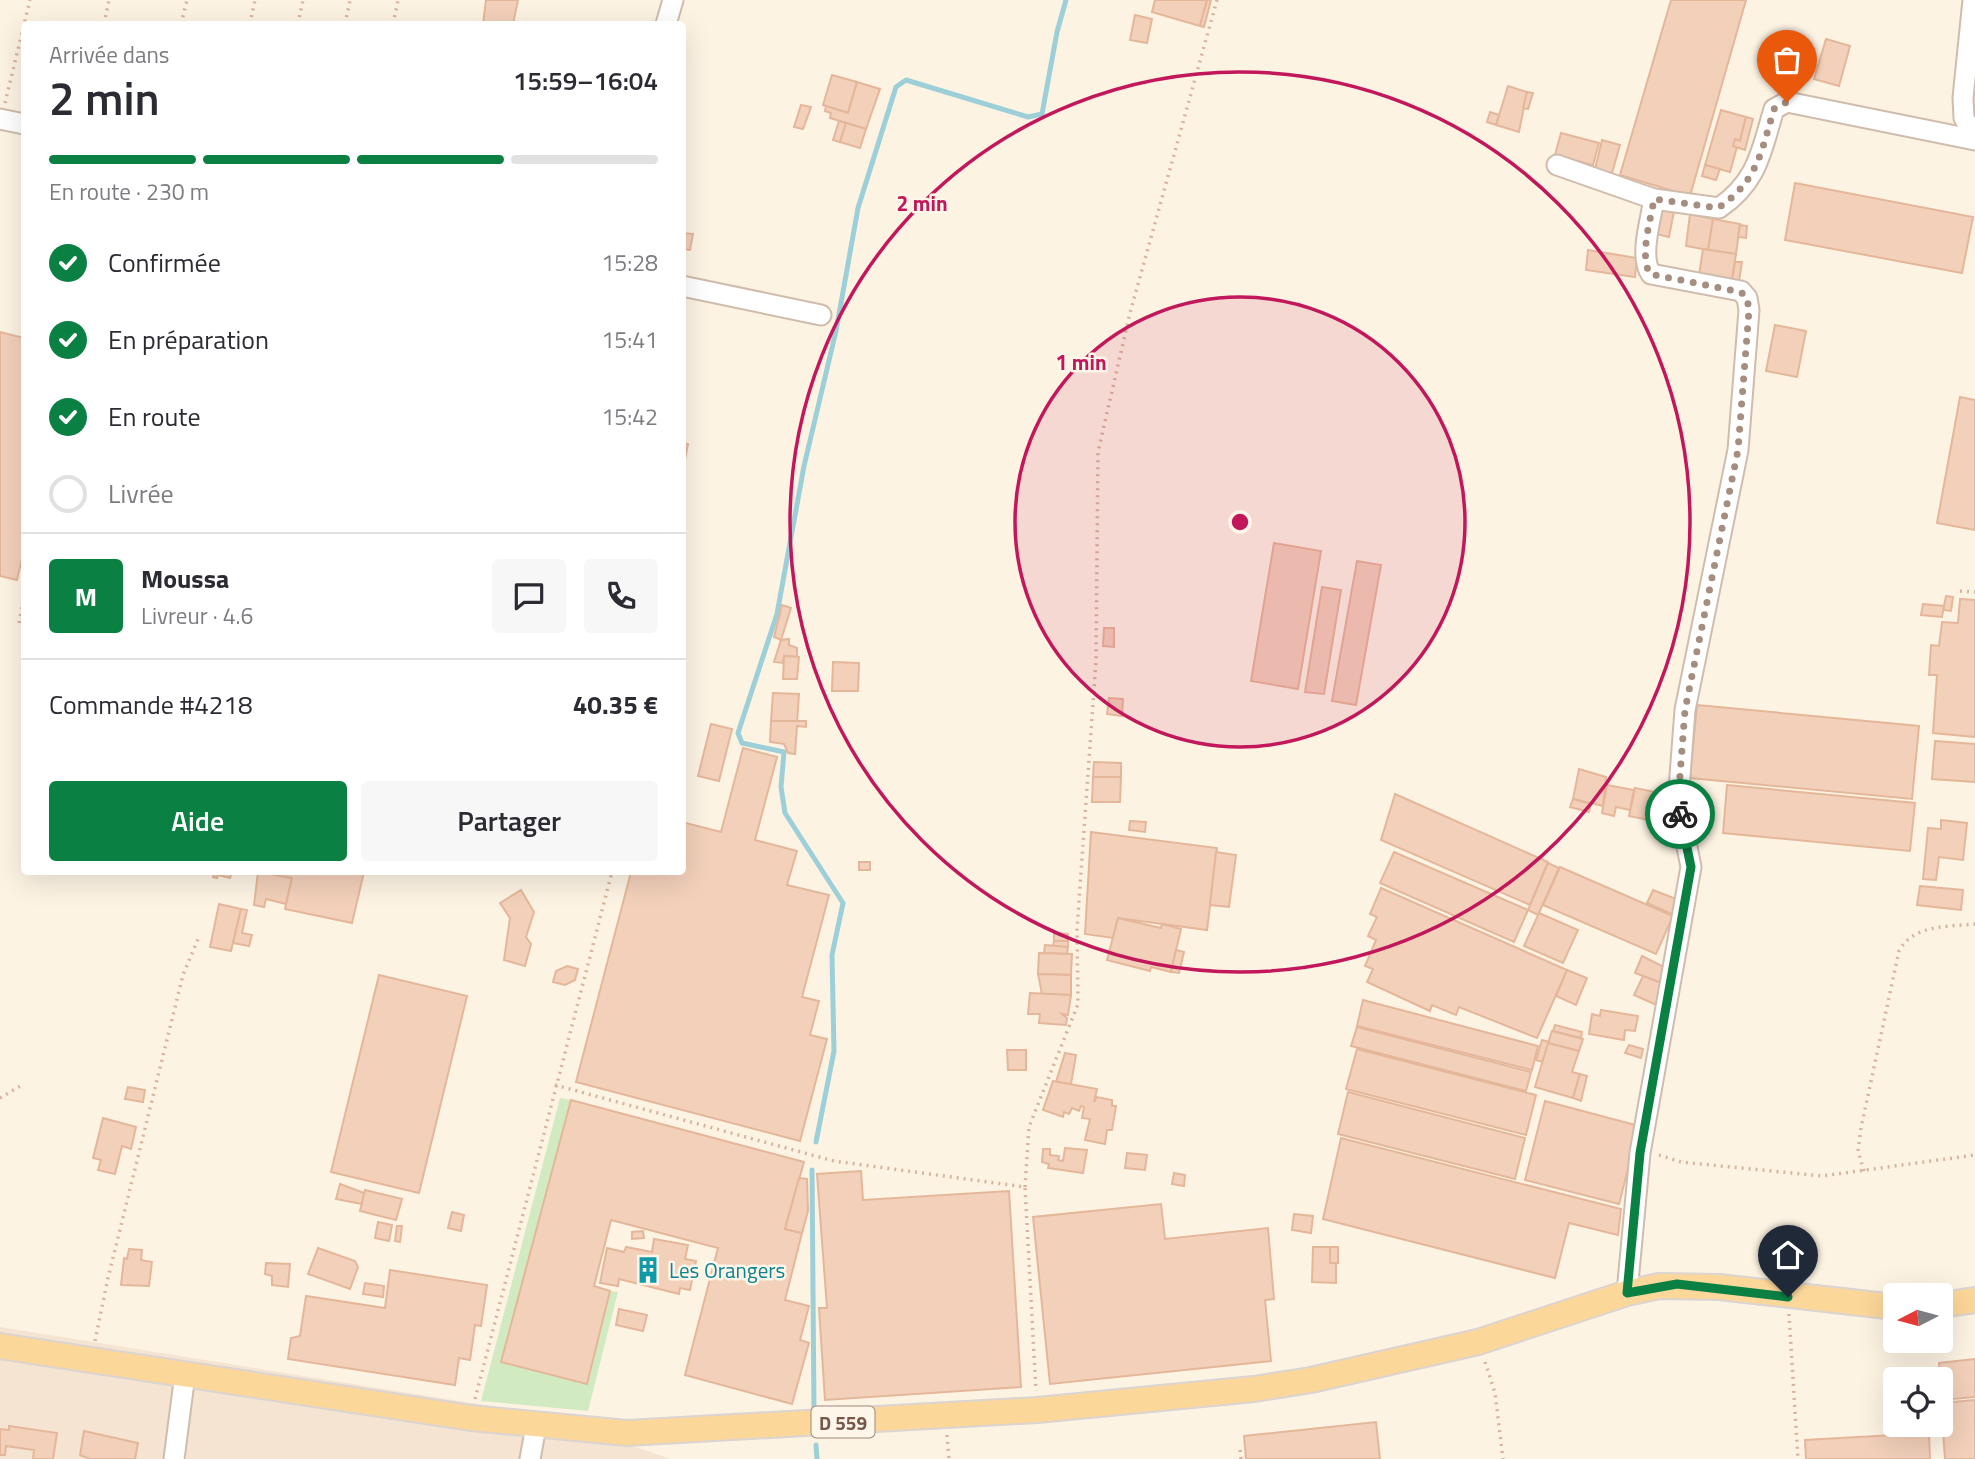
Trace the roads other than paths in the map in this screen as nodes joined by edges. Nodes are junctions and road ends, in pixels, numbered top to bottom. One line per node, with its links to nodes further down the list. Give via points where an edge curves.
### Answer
1 (673, 0): 3 (street)
2 (1973, 0): 6 (street, via 1963,98 1964,118)
3 (667, 21)
4 (0, 119): 5 (street)
5 (21, 123)
6 (1975, 139): 8 (street, via 1787,102 1774,109 1754,173 1739,194 1718,208)
7 (1557, 165): 8 (street)
8 (1654, 199): 11 (street, via 1646,267 1650,274 1741,292 1749,310 1738,450 1685,710 1678,802 1691,867 1641,1150)
9 (686, 287): 10 (street)
10 (821, 316)
11 (1627, 1293): 14 (main road, D 559, via 1677,1284); 17 (main road, D 559, via 1478,1342 1311,1380 1196,1396 688,1432)
12 (1975, 1300): 13 (main road)
13 (1953, 1303)
14 (1883, 1306)
15 (0, 1346): 16 (main road, D 559)
16 (185, 1374): 17 (main road, D 559); 18 (street)
17 (536, 1426): 19 (street)
18 (174, 1459)
19 (530, 1459)

